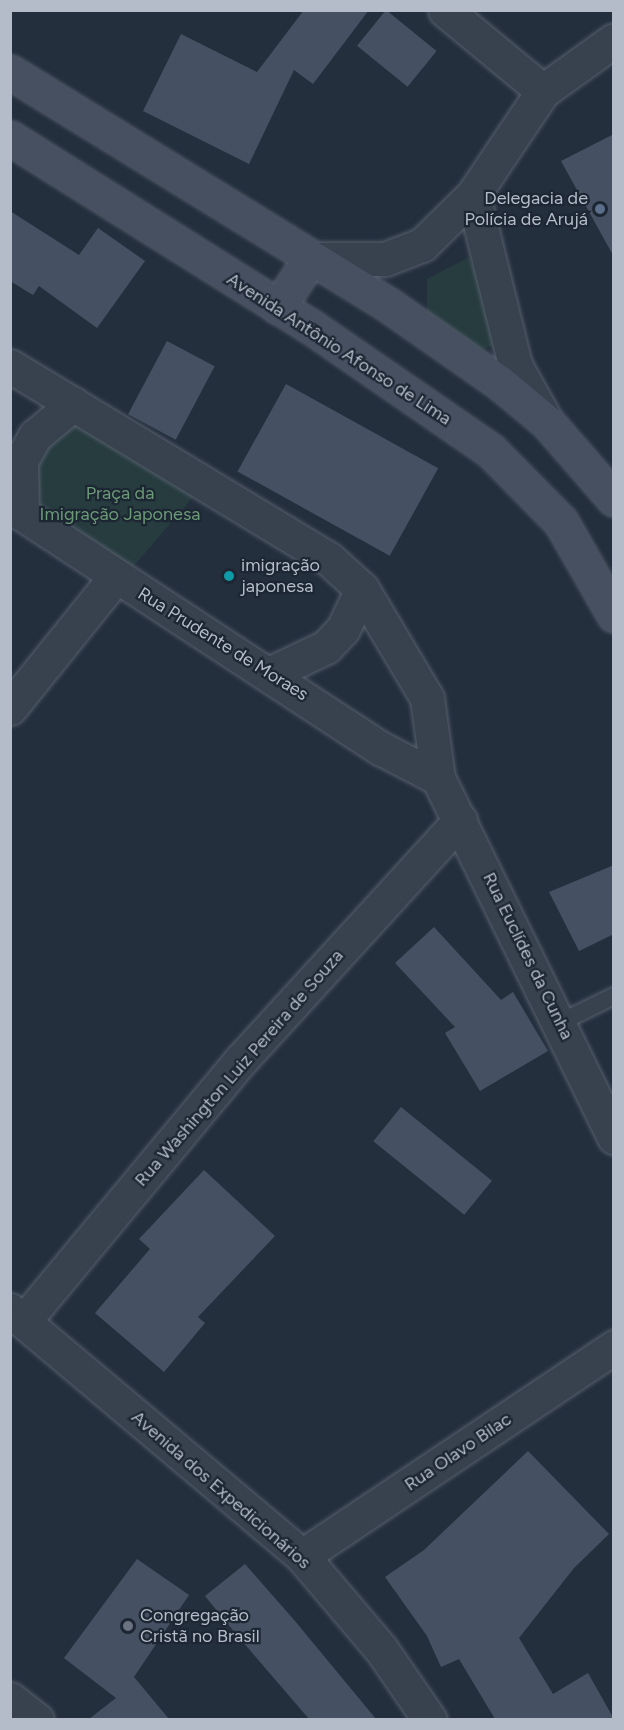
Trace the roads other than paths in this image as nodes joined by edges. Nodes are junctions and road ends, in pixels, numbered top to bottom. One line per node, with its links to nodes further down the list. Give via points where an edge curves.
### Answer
1 (445, 10): 4 (street)
2 (607, 49): 4 (street)
3 (10, 72): 7 (main road)
4 (543, 91): 6 (street)
5 (10, 138): 8 (main road, Avenida Antônio Afonso de Lima)
6 (473, 195): 7 (street, via 446,228 422,245 385,258); 11 (street, via 514,365)
7 (310, 258): 8 (main road); 11 (main road, via 399,312)
8 (278, 307): 14 (main road, Avenida Antônio Afonso de Lima, via 491,451)
9 (10, 366): 10 (street, Rua Euclídes da Cunha)
10 (73, 404): 13 (street, via 35,436 21,461); 16 (street, Rua Euclídes da Cunha, via 328,559)
11 (547, 422): 12 (main road)
12 (614, 499)
13 (16, 509): 15 (street, Rua Prudente de Moraes)
14 (604, 569): 17 (main road, Avenida Antônio Afonso de Lima)
15 (116, 576): 18 (street, Rua Prudente de Moraes); 19 (street)
16 (362, 589): 18 (street, via 343,629 326,647); 20 (street, Rua Euclídes da Cunha, via 427,698)
17 (614, 615)
18 (271, 674): 20 (street, Rua Prudente de Moraes, via 382,749)
19 (10, 708)
20 (438, 778): 21 (street, Rua Euclídes da Cunha)
21 (460, 820): 23 (street, Rua Euclídes da Cunha); 25 (street, Rua Washington Luiz Pereira de Souza, via 240,1060)
22 (614, 996): 23 (lane)
23 (561, 1022): 24 (street, Rua Euclídes da Cunha)
24 (614, 1137)
25 (17, 1315): 27 (street, Avenida dos Expedicionários)
26 (614, 1347): 27 (street, Rua Olavo Bilac)
27 (302, 1556): 30 (street, Avenida dos Expedicionários, via 381,1649)
28 (10, 1699): 29 (street)
29 (37, 1719)
30 (430, 1719)

